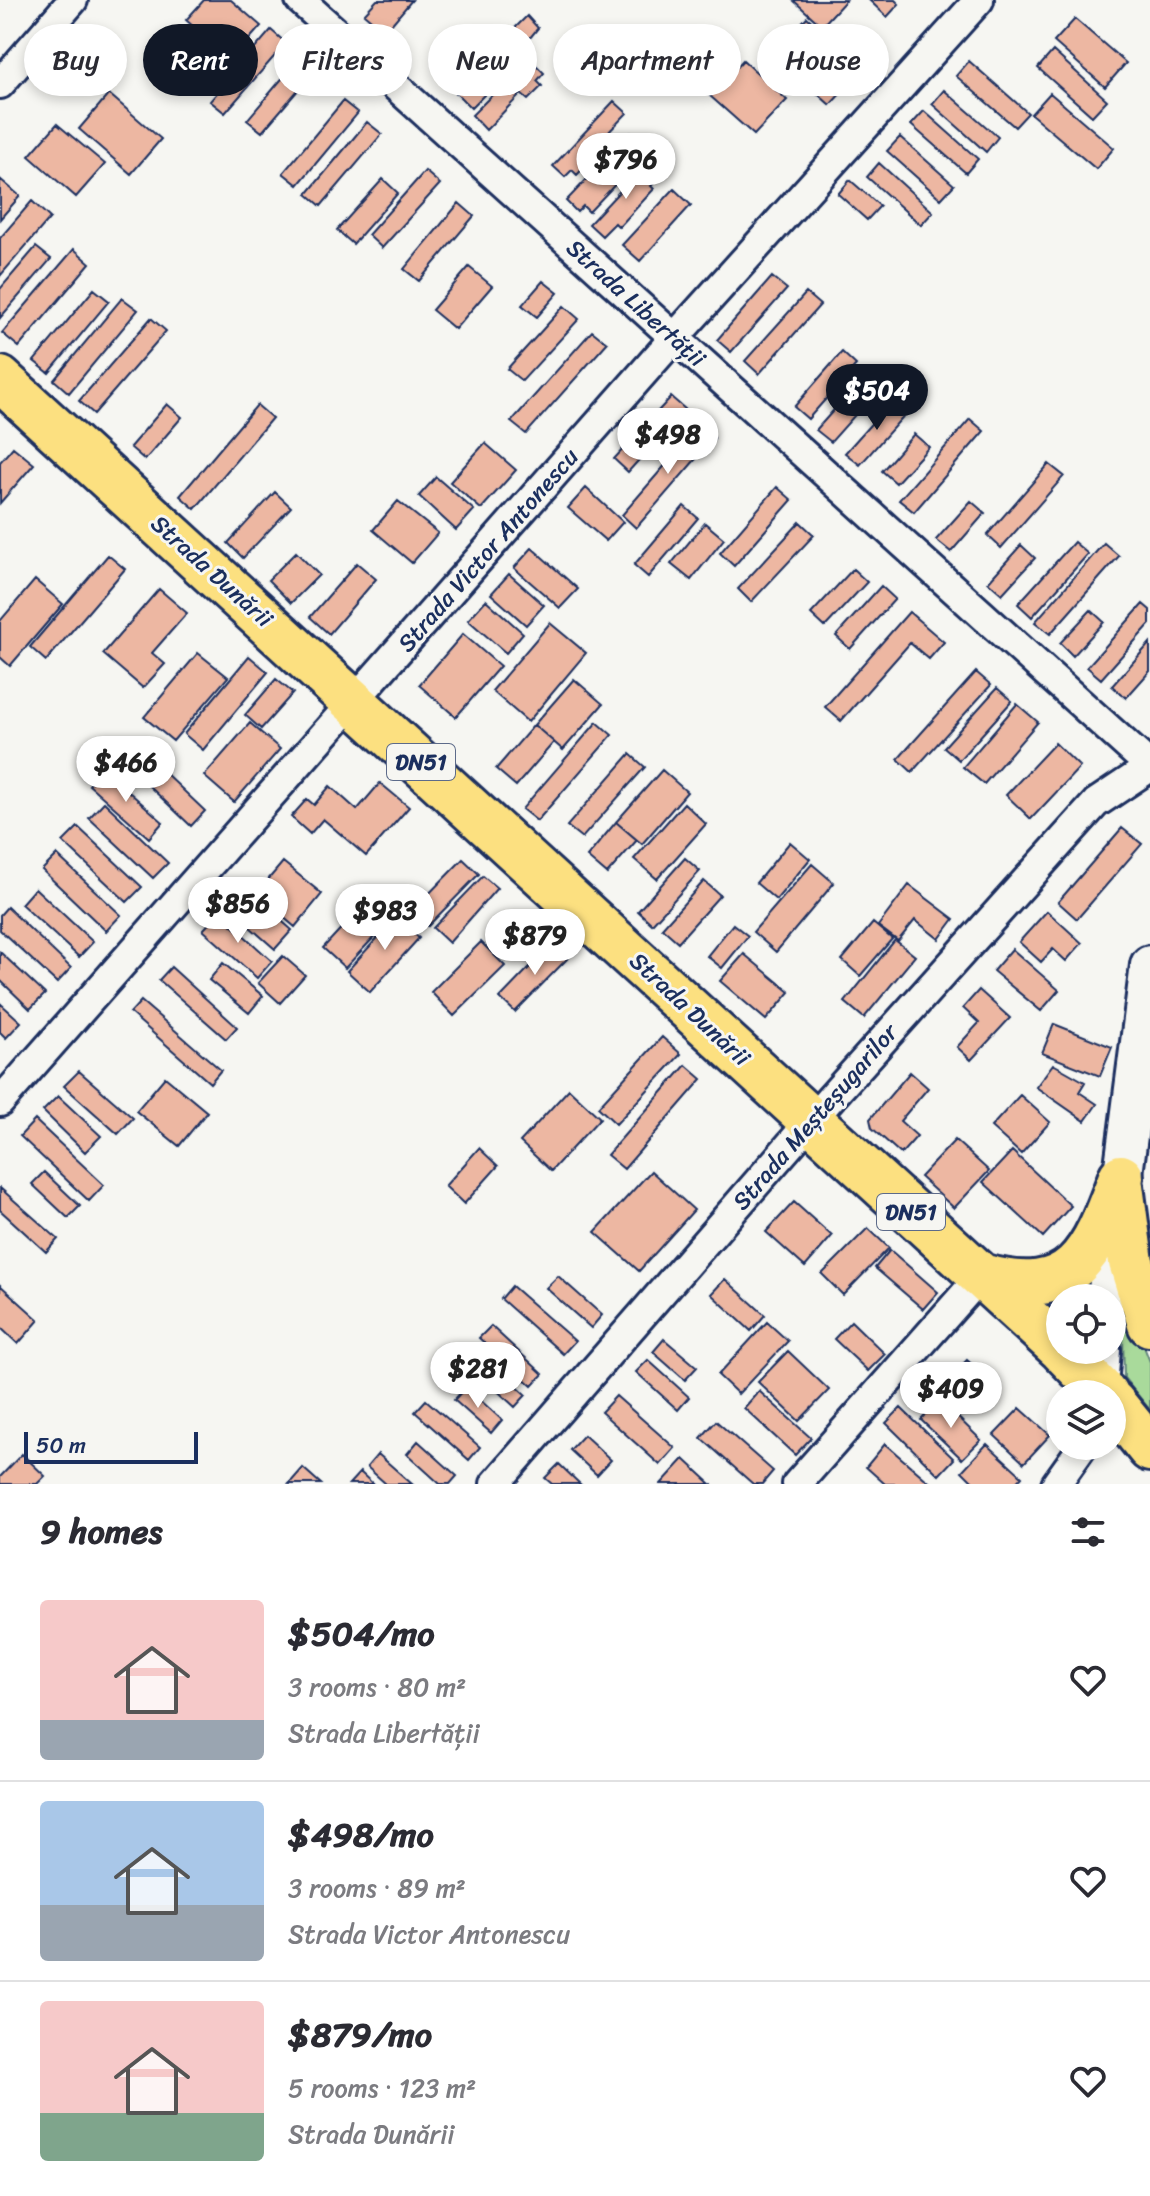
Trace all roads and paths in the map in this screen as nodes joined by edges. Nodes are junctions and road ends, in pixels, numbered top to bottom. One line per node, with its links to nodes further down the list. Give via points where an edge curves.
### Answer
1 (73, 0): 4 (street)
2 (300, 0): 5 (street, Strada Libertății)
3 (979, 0): 5 (street, Strada Victor Antonescu)
4 (0, 84)
5 (674, 338): 7 (street, Strada Victor Antonescu); 8 (street, Strada Libertății)
6 (0, 379): 7 (main road, Strada Dunării / DN51)
7 (355, 701): 10 (street, Strada Victor Antonescu); 11 (main road, Strada Dunării / DN51)
8 (1150, 766): 11 (street, Strada Meșteșugarilor, via 1096,803)
9 (1150, 965): 12 (street)
10 (0, 1102)
11 (811, 1120): 13 (main road, Strada Dunării / DN51); 22 (street, Strada Meșteșugarilor)
12 (1121, 1177): 13 (main road, via 1095,1242 1072,1269 1029,1284); 14 (street); 15 (main road, via 1131,1262)
13 (981, 1276): 16 (main road, Strada Dunării / DN51); 23 (street)
14 (1109, 1284)
15 (1150, 1324)
16 (1046, 1335)
17 (1078, 1364): 18 (main road, Strada Dunării / DN51)
18 (1097, 1380)
19 (1126, 1416): 20 (main road, Strada Dunării / DN51)
20 (1150, 1449)
21 (1075, 1460): 24 (street)
22 (495, 1484)
23 (797, 1484)
24 (1056, 1484)

